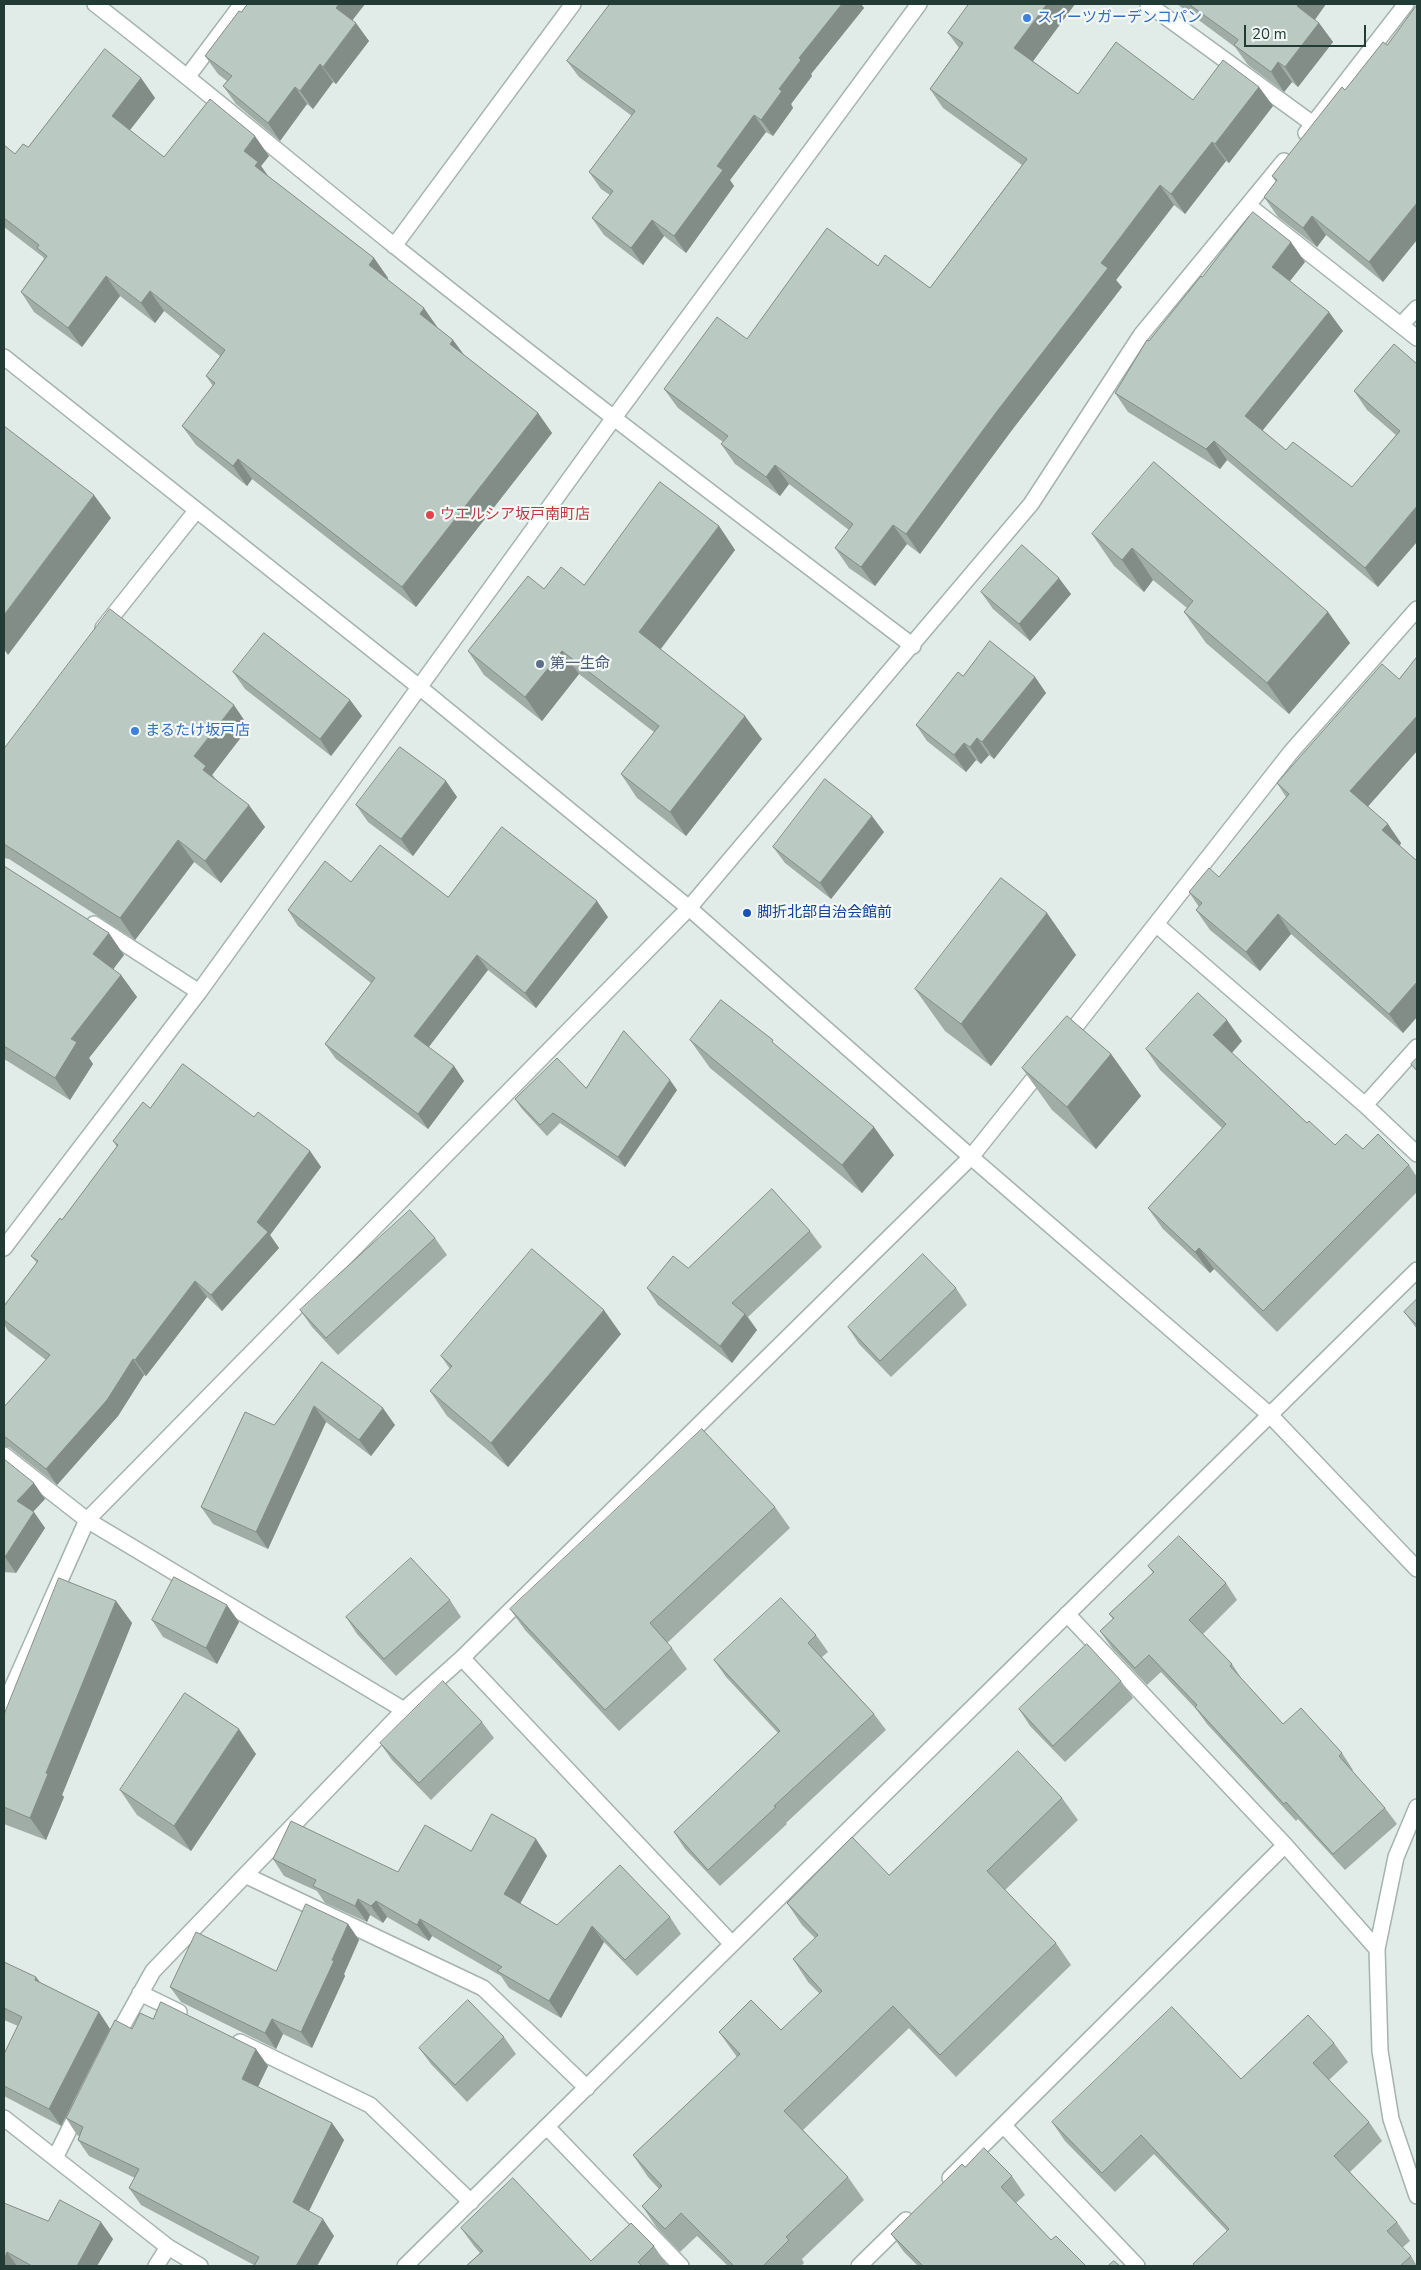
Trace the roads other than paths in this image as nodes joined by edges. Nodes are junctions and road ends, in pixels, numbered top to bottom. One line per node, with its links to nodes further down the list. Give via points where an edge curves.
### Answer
1 (95, 4): 7 (street)
2 (242, 4): 7 (street)
3 (573, 4): 10 (street)
4 (919, 4): 15 (street)
5 (1148, 4): 8 (street)
6 (1406, 4): 8 (street)
7 (188, 76): 10 (street)
8 (1313, 124): 9 (street)
9 (1249, 206): 12 (street); 19 (street, via 1141,336 1031,504)
10 (394, 246): 15 (street)
11 (1417, 308): 12 (street)
12 (1401, 325): 13 (street)
13 (1417, 338)
14 (4, 357): 16 (street)
15 (613, 419): 19 (street); 20 (street)
16 (196, 511): 18 (street); 20 (street)
17 (1417, 609): 23 (street, via 1291,752)
18 (94, 641)
19 (913, 646): 21 (street)
20 (418, 686): 21 (street); 24 (street)
21 (689, 908): 28 (street); 33 (street)
22 (85, 919): 24 (street)
23 (1157, 925): 26 (street); 28 (street)
24 (199, 992): 29 (street)
25 (1417, 1047): 26 (street)
26 (1365, 1105): 27 (street)
27 (1417, 1154)
28 (971, 1157): 31 (street); 36 (street)
29 (4, 1248)
30 (1417, 1270): 31 (street)
31 (1270, 1415): 34 (street); 35 (street)
32 (4, 1455): 33 (street)
33 (87, 1520): 37 (street); 38 (street)
34 (1417, 1569)
35 (1068, 1614): 40 (street); 42 (street)
36 (462, 1658): 38 (street); 42 (street)
37 (4, 1706)
38 (404, 1710): 41 (street)
39 (1417, 1807): 43 (street, via 1396,1856)
40 (1285, 1845): 43 (street); 51 (street)
41 (247, 1876): 44 (street, via 153,1971); 48 (street, via 483,1988)
42 (732, 1944): 48 (street)
43 (1377, 1949): 55 (street, via 1380,2051 1391,2119)
44 (140, 1993): 45 (street); 47 (street)
45 (193, 2019)
46 (228, 2036): 56 (street, via 370,2105)
47 (109, 2051)
48 (586, 2088): 52 (street)
49 (86, 2096): 53 (street)
50 (4, 2118): 53 (street)
51 (1004, 2126): 54 (street); 64 (street)
52 (547, 2127): 56 (street); 62 (street)
53 (55, 2158): 58 (street)
54 (942, 2186)
55 (1417, 2196)
56 (471, 2202): 61 (street)
57 (914, 2213): 63 (street)
58 (168, 2247): 59 (street); 60 (street)
59 (156, 2266)
60 (200, 2266)
61 (405, 2266)
62 (682, 2266)
63 (859, 2266)
64 (1137, 2266)

